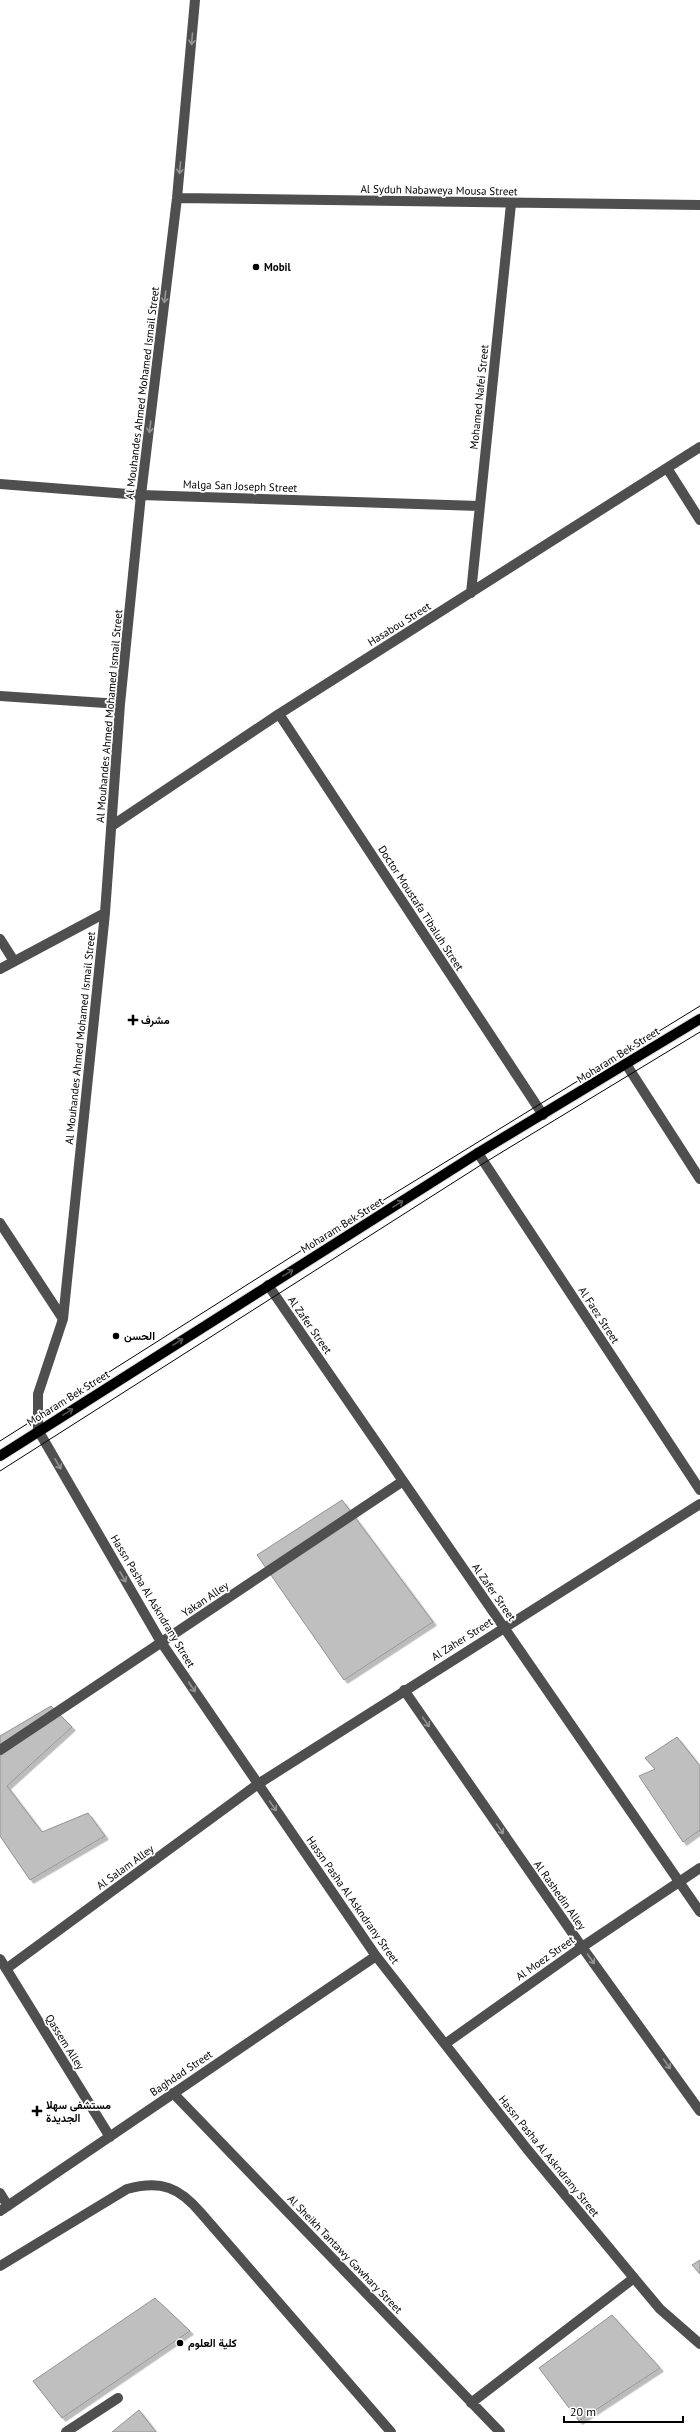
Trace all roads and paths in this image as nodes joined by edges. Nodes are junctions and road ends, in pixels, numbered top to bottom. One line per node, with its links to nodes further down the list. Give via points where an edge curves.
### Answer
1 (195, 0): 2 (street, Al Mouhandes Ahmed Mohamed Ismail Street, one-way to 2)
2 (177, 198): 3 (street, Al Syduh Nabaweya Mousa Street); 8 (street, Al Mouhandes Ahmed Mohamed Ismail Street, one-way to 8)
3 (511, 204): 4 (street, Al Syduh Nabaweya Mousa Street); 9 (street, Mohamed Nafei Street)
4 (700, 205)
5 (700, 447): 6 (street, Hasabou Street)
6 (667, 468): 10 (street); 11 (street, Hasabou Street)
7 (0, 484): 8 (street, Malga San Joseph Street)
8 (141, 495): 9 (street, Malga San Joseph Street); 13 (street, Al Mouhandes Ahmed Mohamed Ismail Street)
9 (479, 506): 11 (street, Mohamed Nafei Street)
10 (700, 520)
11 (471, 593): 14 (street, Hasabou Street)
12 (0, 696): 13 (street)
13 (120, 704): 15 (street, Al Mouhandes Ahmed Mohamed Ismail Street)
14 (279, 714): 15 (street, Hasabou Street); 22 (street, Doctor Moustafa Tibaluh Street)
15 (113, 825): 16 (street, Al Mouhandes Ahmed Mohamed Ismail Street)
16 (105, 913): 18 (street); 27 (street, Al Mouhandes Ahmed Mohamed Ismail Street)
17 (0, 939): 18 (street)
18 (14, 961): 19 (street)
19 (0, 970)
20 (700, 1019): 21 (main road, Moharam Bek Street)
21 (626, 1064): 22 (main road, Moharam Bek Street); 24 (street)
22 (543, 1115): 23 (main road, Moharam Bek Street)
23 (478, 1153): 26 (main road, Moharam Bek Street, one-way to 23); 31 (street, Al Faez Street)
24 (700, 1180)
25 (0, 1223): 27 (street)
26 (268, 1285): 28 (main road, Moharam Bek Street, one-way to 26); 30 (street, Al Zafer Street)
27 (64, 1319): 28 (street, Al Mouhandes Ahmed Mohamed Ismail Street, via 38,1394)
28 (38, 1430): 29 (main road, Moharam Bek Street); 34 (street, Hassn Pasha Al Askndrany Street, one-way to 34)
29 (0, 1456)
30 (404, 1481): 33 (street, Al Zafer Street); 34 (street, Yakan Alley)
31 (700, 1490)
32 (700, 1504): 33 (street, Al Zaher Street)
33 (504, 1627): 35 (street, Al Zaher Street); 39 (street, Al Zafer Street)
34 (161, 1642): 36 (street, Yakan Alley); 37 (street, Hassn Pasha Al Askndrany Street, one-way to 37)
35 (404, 1690): 37 (street, Al Zaher Street); 41 (street, Al Rashedin Alley, one-way to 41)
36 (0, 1750)
37 (258, 1784): 42 (street, Hassn Pasha Al Askndrany Street, one-way to 42); 44 (street, Al Salam Alley)
38 (700, 1868): 39 (street, Al Moez Street)
39 (679, 1882): 40 (street, Al Zafer Street); 41 (street, Al Moez Street)
40 (700, 1912)
41 (582, 1947): 45 (street, Al Moez Street); 47 (street, Al Rashedin Alley, one-way to 47)
42 (376, 1956): 45 (street, Hassn Pasha Al Askndrany Street); 46 (street, Baghdad Street)
43 (0, 1959): 44 (street, Qassem Alley)
44 (6, 1969): 48 (street, Qassem Alley)
45 (444, 2044): 52 (street, Hassn Pasha Al Askndrany Street)
46 (173, 2093): 48 (street, Baghdad Street); 55 (street, Al Sheikh Tantawy Gawhary Street)
47 (700, 2111)
48 (110, 2137): 50 (street, Baghdad Street)
49 (0, 2192): 50 (street)
50 (4, 2208)
51 (0, 2266): 57 (street, via 127,2189 160,2185 176,2190 198,2208)
52 (634, 2278): 53 (street, Hassn Pasha Al Askndrany Street, via 660,2309); 55 (street)
53 (700, 2344)
54 (118, 2398): 56 (street)
55 (471, 2403): 58 (street, Al Sheikh Tantawy Gawhary Street)
56 (66, 2432)
57 (391, 2432)
58 (500, 2432)

